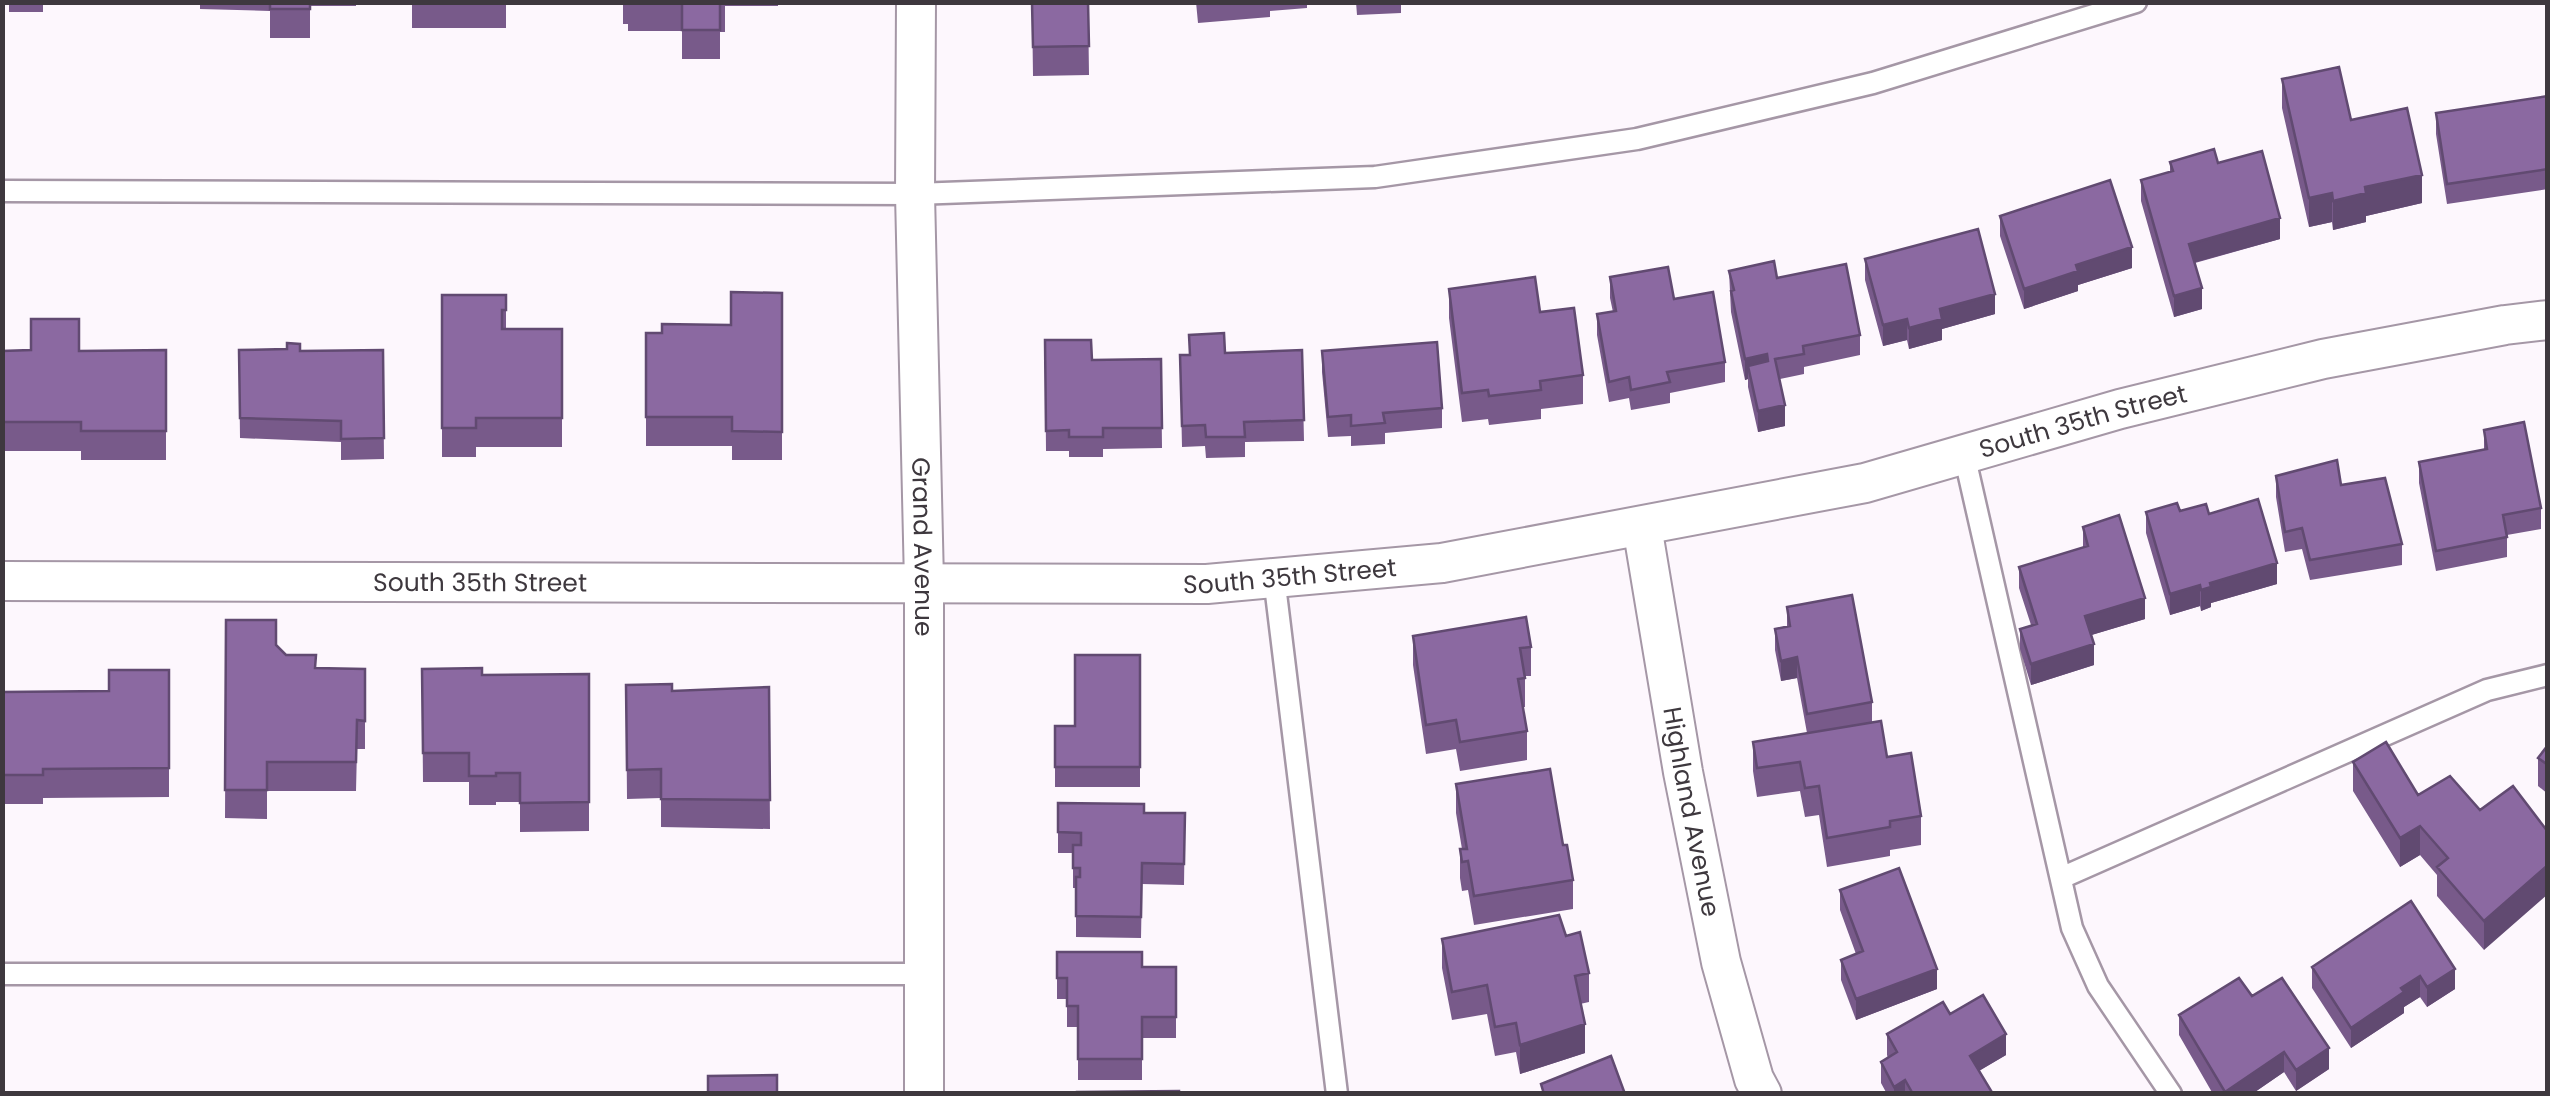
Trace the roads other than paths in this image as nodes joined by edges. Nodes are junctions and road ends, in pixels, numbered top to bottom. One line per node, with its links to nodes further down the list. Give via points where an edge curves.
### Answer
1 (916, 2): 4 (street, Grand Avenue)
2 (2136, 2): 4 (lane, via 1873,83 1637,139 1375,177)
3 (2, 191): 4 (lane)
4 (915, 194): 10 (street, Grand Avenue)
5 (2548, 320): 6 (street, South 35th Street, via 2323,360)
6 (1964, 454): 7 (street, South 35th Street, via 1864,483); 12 (lane)
7 (1642, 526): 8 (street, South 35th Street, via 1442,563); 17 (street, Highland Avenue, via 1721,962)
8 (1274, 577): 10 (street, South 35th Street, via 1207,584); 16 (lane)
9 (2, 582): 10 (street, South 35th Street)
10 (924, 582): 14 (street, Grand Avenue)
11 (2548, 675): 12 (lane, via 2486,690)
12 (2061, 878): 18 (lane, via 2072,928 2098,986)
13 (2, 974): 14 (lane)
14 (924, 974): 15 (street, Grand Avenue)
15 (924, 1094)
16 (1336, 1094)
17 (1762, 1094)
18 (2171, 1094)

